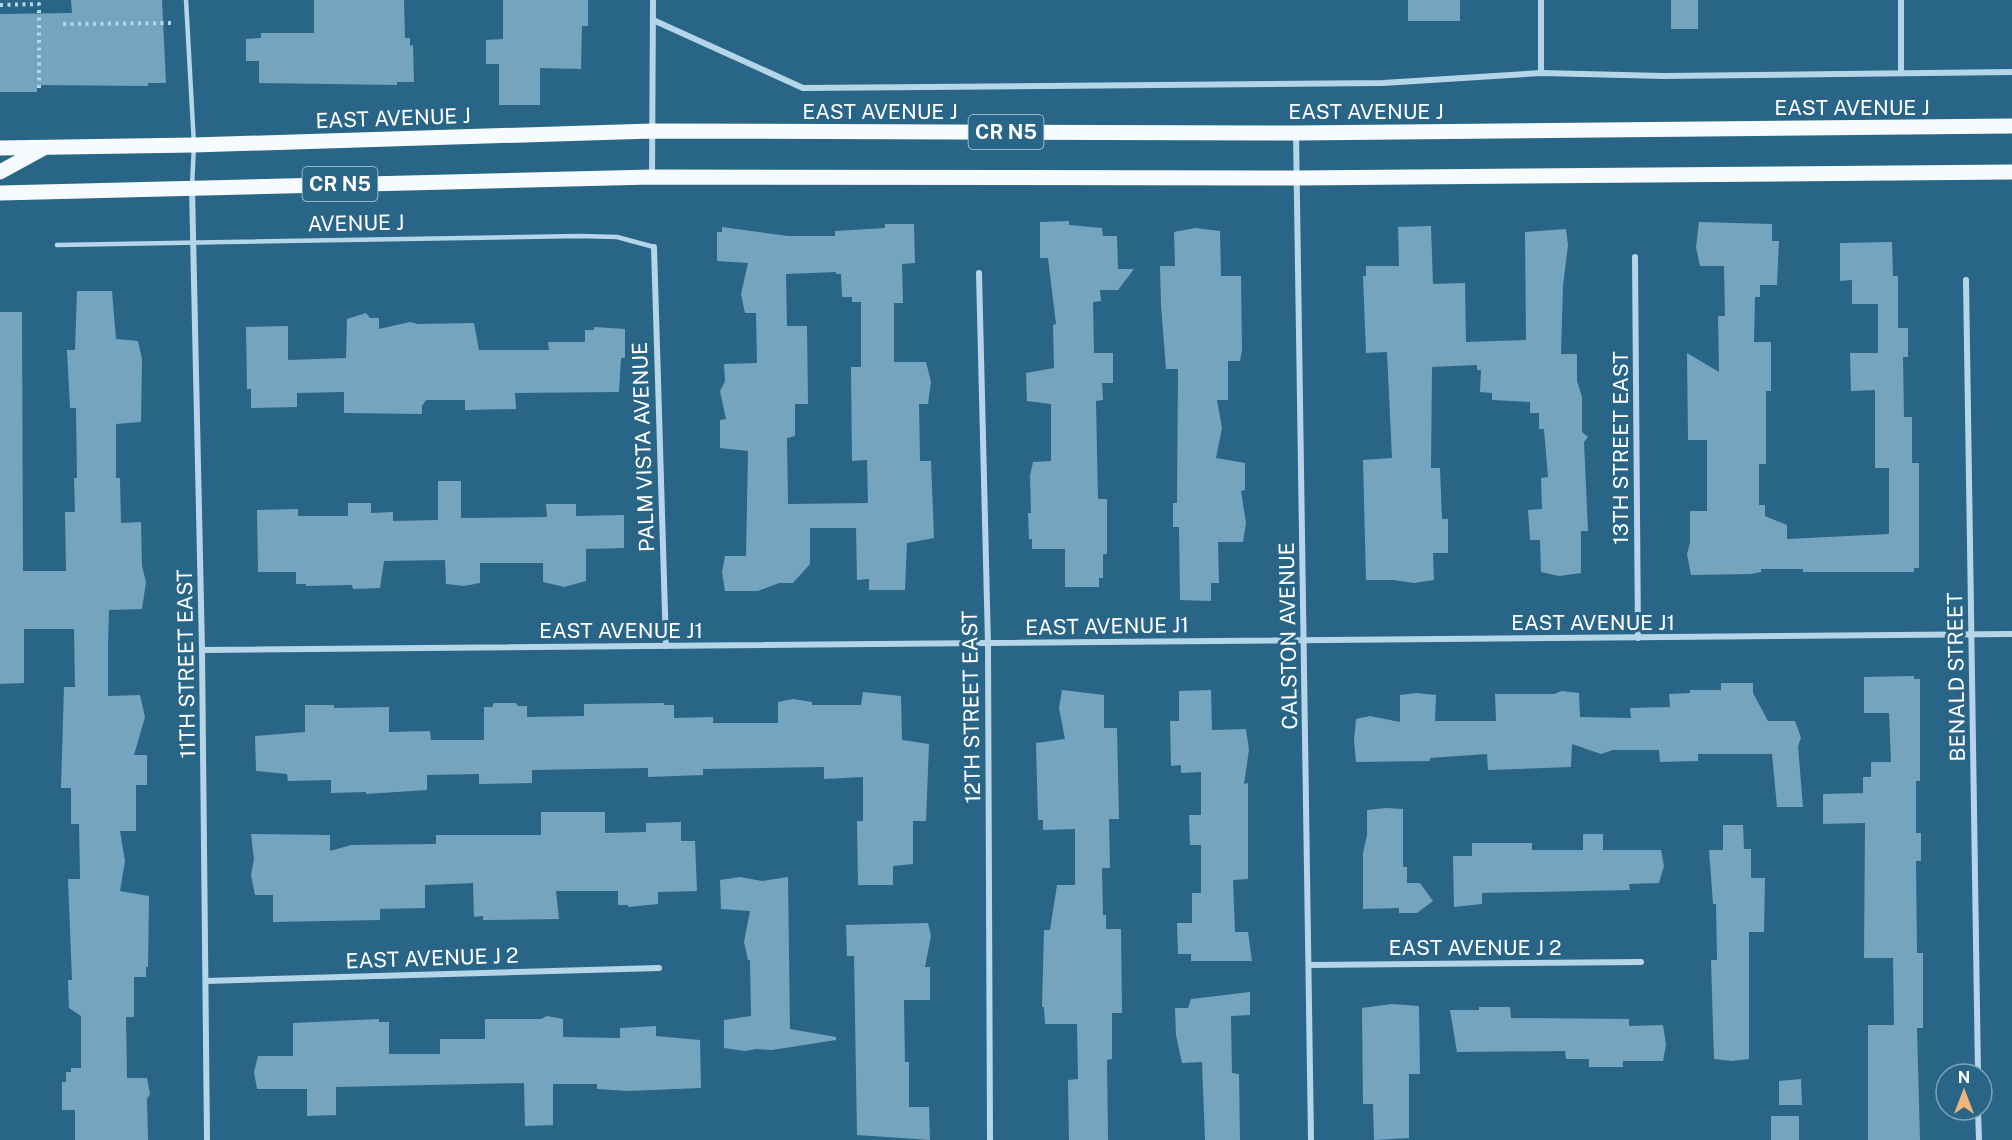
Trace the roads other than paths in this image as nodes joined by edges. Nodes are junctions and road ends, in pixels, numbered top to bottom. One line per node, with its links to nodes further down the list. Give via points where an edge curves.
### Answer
1 (186, 0): 12 (lane)
2 (653, 0): 5 (street)
3 (1541, 0): 7 (street)
4 (1901, 0): 8 (street)
5 (653, 20): 7 (street, EAST AVENUE J, via 803,88 1383,82); 10 (street)
6 (2012, 72): 8 (street, EAST AVENUE J)
7 (1541, 73): 8 (street, EAST AVENUE J)
8 (1901, 73)
9 (2012, 126): 11 (main road, EAST AVENUE J / CR N5)
10 (652, 131): 11 (main road, EAST AVENUE J / CR N5); 12 (main road, EAST AVENUE J / CR N5); 17 (street)
11 (1296, 132): 18 (street, CALSTON AVENUE)
12 (194, 145): 13 (main road, EAST AVENUE J / CR N5); 19 (lane)
13 (44, 147): 14 (main road, EAST AVENUE J / CR N5); 15 (main road)
14 (0, 148)
15 (0, 172)
16 (2012, 172): 18 (main road, CR N5)
17 (652, 177): 18 (main road, CR N5); 19 (main road, CR N5)
18 (1297, 178): 30 (street, CALSTON AVENUE)
19 (192, 187): 20 (main road, CR N5); 21 (street, 11TH STREET EAST)
20 (0, 193)
21 (194, 241): 22 (lane, AVENUE J); 23 (lane, AVENUE J, via 580,236 617,237); 33 (street, 11TH STREET EAST)
22 (57, 245)
23 (654, 248): 32 (street, PALM VISTA AVENUE)
24 (1635, 257): 29 (street, 13TH STREET EAST)
25 (979, 273): 31 (street, 12TH STREET EAST)
26 (1966, 280): 28 (street, BENALD STREET)
27 (2012, 634): 28 (street, EAST AVENUE J1)
28 (1972, 635): 29 (street, EAST AVENUE J1); 38 (street, BENALD STREET)
29 (1638, 638): 30 (street, EAST AVENUE J1)
30 (1305, 640): 31 (street, EAST AVENUE J1); 35 (street, CALSTON AVENUE)
31 (988, 644): 32 (street, EAST AVENUE J1); 41 (street, 12TH STREET EAST)
32 (666, 646): 33 (street, EAST AVENUE J1)
33 (202, 650): 37 (street, 11TH STREET EAST)
34 (1641, 962): 35 (street, EAST AVENUE J 2)
35 (1309, 965): 42 (street, CALSTON AVENUE)
36 (659, 968): 37 (street, EAST AVENUE J 2)
37 (206, 981): 40 (street, 11TH STREET EAST)
38 (1978, 1062)
39 (1978, 1122): 43 (street)
40 (207, 1140)
41 (990, 1140)
42 (1311, 1140)
43 (1979, 1140)

